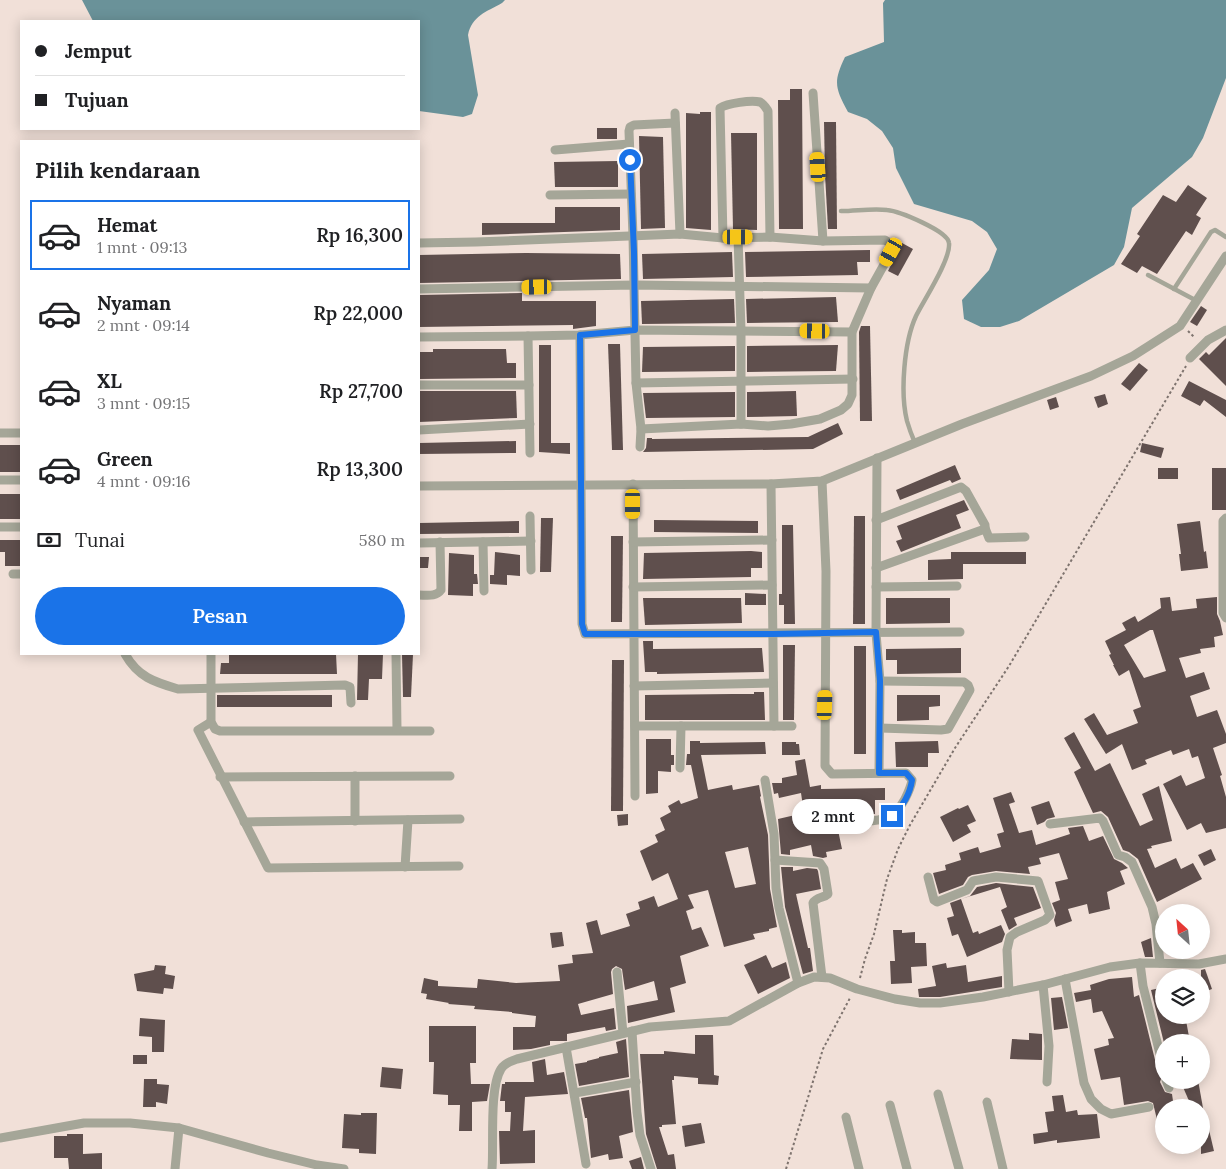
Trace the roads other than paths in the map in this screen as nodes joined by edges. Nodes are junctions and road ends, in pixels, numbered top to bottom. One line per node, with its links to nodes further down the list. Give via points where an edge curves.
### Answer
1 (813, 93): 15 (street)
2 (675, 113): 3 (street)
3 (675, 123): 4 (street, via 634,125 630,127); 9 (street)
4 (629, 144): 5 (street); 6 (street)
5 (555, 150)
6 (631, 194): 7 (street); 10 (street)
7 (550, 195)
8 (841, 211): 44 (lane, via 889,210 934,228 949,240 946,259 915,317 908,338 904,368 905,400 907,421)
9 (680, 234): 10 (street); 14 (street)
10 (633, 236): 16 (street); 19 (street)
11 (738, 237): 12 (street); 14 (street); 20 (street)
12 (770, 237): 14 (street, via 768,111 760,102 726,104 720,108); 15 (street)
13 (1226, 237): 23 (lane, via 1215,230 1211,232)
14 (723, 238)
15 (823, 241): 21 (street, via 889,241 891,252)
16 (420, 243)
17 (1226, 256): 24 (street)
18 (1148, 275): 23 (lane)
19 (635, 285): 20 (street); 22 (street); 25 (street)
20 (738, 286): 21 (street); 26 (street)
21 (871, 288): 28 (street)
22 (420, 289)
23 (1174, 289): 24 (lane)
24 (1197, 301): 44 (street, via 1180,326 1133,356 1091,376)
25 (635, 330): 26 (street); 29 (street); 35 (street)
26 (741, 330): 28 (street); 34 (street)
27 (1226, 330): 32 (street, via 1208,340)
28 (852, 332): 33 (street)
29 (580, 335): 30 (street); 51 (street)
30 (528, 336): 31 (street); 37 (street)
31 (420, 337)
32 (1190, 358)
33 (853, 379): 34 (street); 39 (street, via 848,404 820,419 768,426)
34 (741, 380): 35 (street); 39 (street)
35 (636, 383): 40 (street)
36 (420, 384): 37 (street)
37 (529, 384): 38 (street)
38 (530, 424): 41 (street); 46 (street)
39 (741, 424): 40 (street)
40 (641, 429): 45 (street)
41 (420, 430)
42 (0, 433): 43 (street)
43 (20, 433)
44 (915, 443): 47 (street)
45 (640, 447)
46 (530, 452)
47 (877, 458): 50 (street); 57 (street)
48 (0, 480): 49 (street)
49 (20, 480)
50 (822, 481): 53 (street); 79 (street)
51 (581, 484): 52 (street); 54 (street); 80 (street, via 582,624 585,634)
52 (633, 484): 53 (street); 66 (street)
53 (771, 484): 62 (street)
54 (420, 486)
55 (530, 516): 63 (street)
56 (1226, 518): 76 (street, via 1223,521 1223,613)
57 (876, 520): 60 (street, via 961,487); 68 (street)
58 (0, 527): 59 (street)
59 (20, 527)
60 (984, 528): 61 (street, via 989,538); 68 (street)
61 (1026, 537)
62 (772, 540): 66 (street); 70 (street)
63 (531, 541): 65 (street); 69 (street)
64 (440, 542): 65 (street); 67 (street); 75 (street, via 441,590 434,595)
65 (483, 542): 74 (street)
66 (633, 542): 72 (street)
67 (420, 543)
68 (876, 568): 73 (street)
69 (531, 570)
70 (772, 585): 72 (street); 81 (street)
71 (957, 586): 73 (street)
72 (633, 587): 80 (street)
73 (876, 588): 77 (street)
74 (484, 591)
75 (420, 595)
76 (1226, 618)
77 (876, 632): 78 (street); 79 (street); 85 (street)
78 (960, 632)
79 (826, 633): 81 (street); 99 (street, via 826,766 832,774)
80 (633, 634): 81 (street); 87 (street)
81 (773, 634): 86 (street)
82 (126, 655): 88 (street, via 136,670 152,681 178,689)
83 (211, 655): 88 (street)
84 (396, 655): 96 (street)
85 (880, 681): 95 (street); 95 (street, via 964,682 970,690 948,729)
86 (773, 684): 87 (street); 93 (street)
87 (634, 686): 91 (street)
88 (212, 688): 89 (street, via 345,685 350,687); 90 (street)
89 (351, 703)
90 (211, 722): 96 (street, via 220,731); 102 (street, via 198,730)
91 (634, 726): 92 (street); 104 (street)
92 (681, 726): 93 (street); 98 (street)
93 (774, 726): 94 (street)
94 (792, 726)
95 (880, 728): 99 (street)
96 (397, 730): 97 (street)
97 (430, 731)
98 (680, 768)
99 (879, 773): 109 (street, via 906,773 912,780 900,808 884,819)
100 (355, 776): 101 (street); 102 (street); 106 (street)
101 (450, 776)
102 (220, 777): 108 (street)
103 (765, 780): 111 (street)
104 (635, 796)
105 (460, 819): 107 (street)
106 (355, 820): 107 (street); 108 (street)
107 (408, 820): 113 (street)
108 (244, 822): 113 (street, via 268,868)
109 (846, 822)
110 (1050, 824): 117 (street, via 1100,818 1103,821 1118,855 1132,862 1149,900 1156,924)
111 (775, 860): 119 (street, via 820,863 824,869 828,894 813,902); 121 (street, via 778,908)
112 (459, 866): 113 (street)
113 (405, 867)
114 (928, 877): 123 (street, via 937,902 967,890 973,881 996,877 1038,881 1050,915 1010,937 1007,950)
115 (1226, 959): 117 (street, via 1199,964)
116 (1140, 962): 117 (street); 120 (street); 125 (street)
117 (1160, 963)
118 (617, 972): 124 (street)
119 (822, 977): 121 (street); 123 (street, via 857,989 920,1003)
120 (1065, 979): 122 (street); 133 (street, via 1085,1088 1094,1103 1111,1114)
121 (798, 983): 124 (street, via 729,1021 650,1027)
122 (1043, 985): 123 (street); 128 (street)
123 (1009, 992)
124 (628, 1032): 126 (street); 127 (street)
125 (1155, 1034)
126 (566, 1047): 129 (street); 140 (street, via 517,1058 502,1068 494,1102)
127 (636, 1082): 129 (street); 141 (street, via 640,1134)
128 (1047, 1082)
129 (575, 1093): 137 (street)
130 (938, 1094): 144 (street)
131 (987, 1102): 145 (street)
132 (890, 1105): 143 (street)
133 (1149, 1107)
134 (846, 1117): 142 (street)
135 (179, 1128): 136 (street, via 84,1122); 138 (street); 139 (street, via 268,1153)
136 (0, 1138)
137 (586, 1164)
138 (176, 1169)
139 (344, 1169)
140 (492, 1169)
141 (651, 1169)
142 (859, 1169)
143 (908, 1169)
144 (959, 1169)
145 (1003, 1169)

